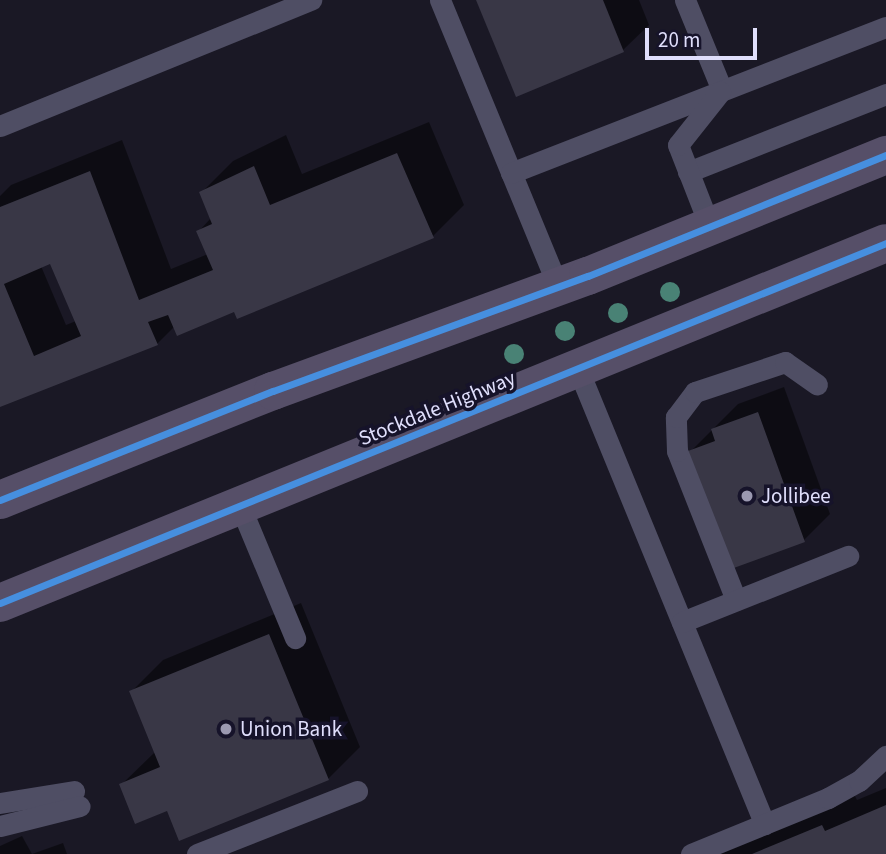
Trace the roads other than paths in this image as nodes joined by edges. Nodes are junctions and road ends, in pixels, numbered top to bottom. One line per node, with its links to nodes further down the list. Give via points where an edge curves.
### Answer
1 (311, 0): 7 (lane)
2 (440, 0): 10 (lane)
3 (686, 2): 5 (lane)
4 (886, 27): 5 (lane)
5 (722, 90): 9 (lane, via 678,145); 10 (lane)
6 (886, 94): 9 (lane)
7 (0, 126)
8 (886, 155): 11 (main road)
9 (688, 172): 11 (lane)
10 (511, 173): 13 (lane)
11 (710, 226): 13 (main road)
12 (886, 243): 14 (main road, Stockdale Highway)
13 (558, 287): 16 (main road, via 273,391)
14 (578, 369): 17 (main road, Stockdale Highway); 21 (lane)
15 (817, 384): 19 (lane, via 785,362 695,392 677,417 677,451)
16 (0, 500)
17 (242, 508): 20 (main road, Stockdale Highway); 22 (lane)
18 (848, 556): 19 (lane)
19 (736, 600): 21 (lane)
20 (0, 603)
21 (682, 622): 26 (lane)
22 (295, 638)
23 (886, 756): 26 (lane, via 859,781)
24 (357, 791): 28 (lane)
25 (0, 803): 27 (lane, via 77,798)
26 (765, 824): 29 (lane)
27 (0, 826)
28 (197, 854)
29 (691, 854)

